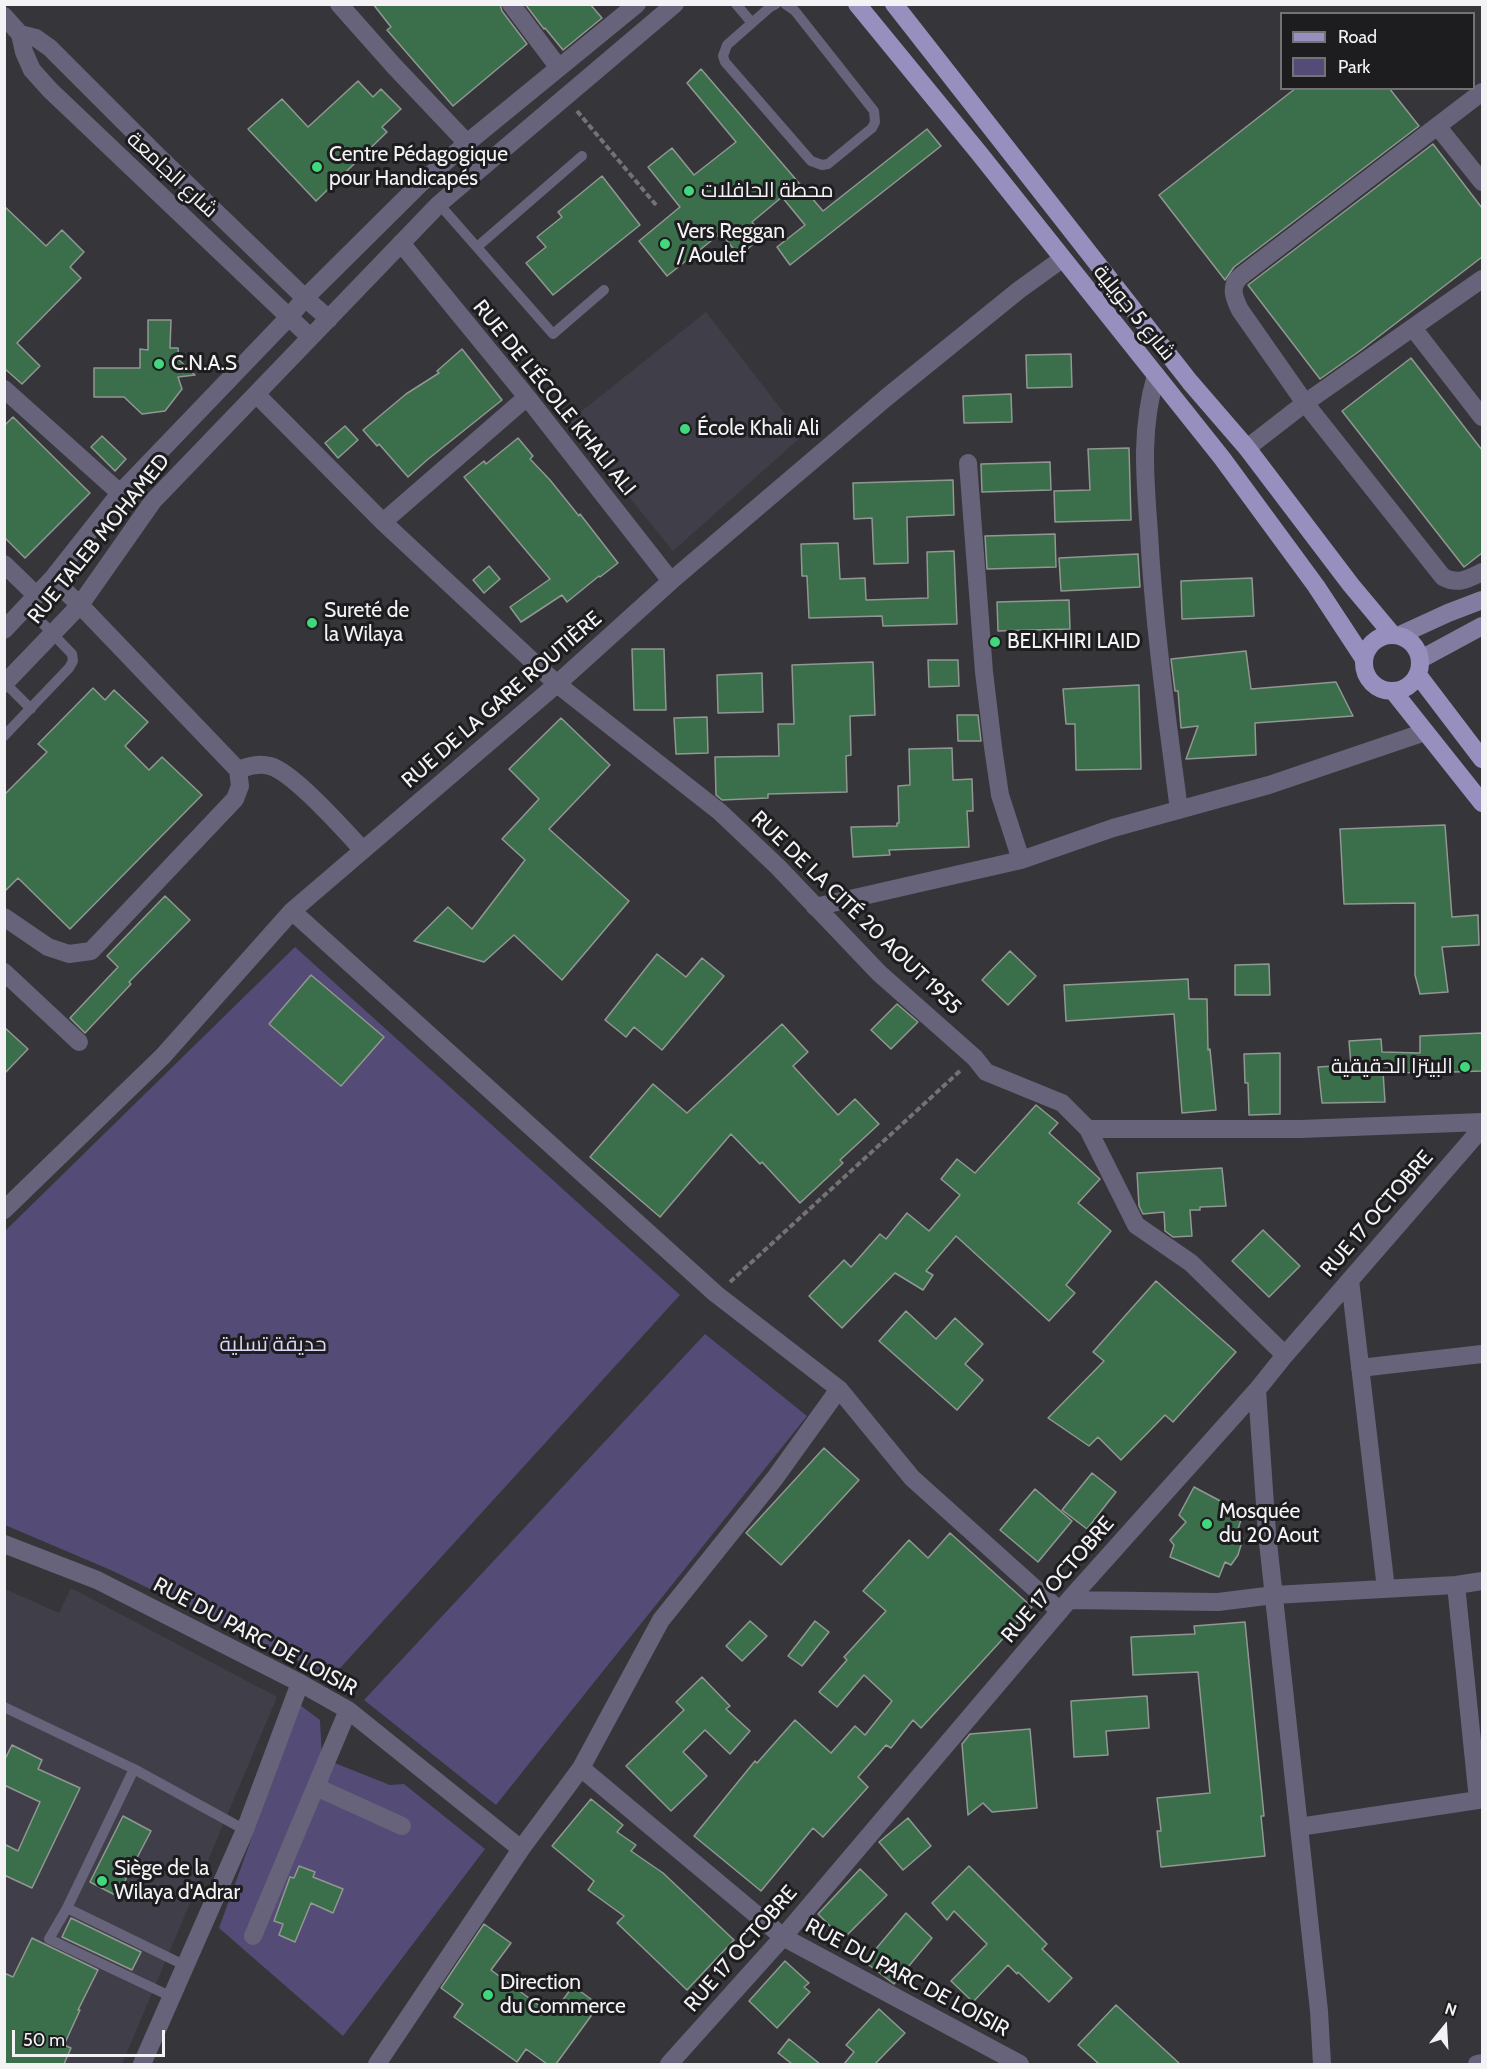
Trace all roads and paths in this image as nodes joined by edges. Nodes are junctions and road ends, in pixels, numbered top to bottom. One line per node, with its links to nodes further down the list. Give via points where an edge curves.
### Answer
1 (339, 4): 17 (street)
2 (511, 4): 13 (street)
3 (637, 4): 13 (street, RUE TALEB MOHAMED)
4 (675, 4): 15 (street, RUE TALEB MOHAMED)
5 (736, 4): 11 (lane)
6 (776, 4): 11 (lane)
7 (785, 4): 11 (lane, via 795,11 874,111 872,128 828,164 816,164 807,157 724,62 727,45)
8 (857, 4): 25 (main road, شارع 5 جويلية)
9 (894, 4): 39 (main road, شارع 5 جويلية, via 1190,382)
10 (4, 16): 12 (street, شارع الجامعة)
11 (752, 23)
12 (20, 34): 28 (street, شارع الجامعة, via 36,38 50,48); 29 (street, شارع الجامعة, via 32,70 50,90)
13 (559, 68): 17 (street, RUE TALEB MOHAMED)
14 (1482, 92): 16 (street)
15 (565, 97): 21 (street, RUE TALEB MOHAMED); 22 (path)
16 (1438, 127): 19 (street); 37 (street, via 1241,276 1234,286 1233,296 1240,310)
17 (467, 143): 20 (street, RUE TALEB MOHAMED)
18 (582, 156): 24 (lane)
19 (1482, 183)
20 (420, 184): 21 (street); 28 (street, RUE TALEB MOHAMED)
21 (439, 204): 23 (street, RUE TALEB MOHAMED); 24 (lane)
22 (656, 205)
23 (401, 243): 30 (street, RUE TALEB MOHAMED); 36 (street, RUE DE L'ÉCOLE KHALI ALI)
24 (477, 247): 27 (lane, via 553,334)
25 (1062, 259): 33 (main road, شارع 5 جويلية); 46 (street, RUE DE LA GARE ROUTIÈRE, via 887,397)
26 (1482, 279): 31 (street)
27 (604, 290)
28 (305, 298): 29 (street, RUE TALEB MOHAMED); 30 (street, شارع الجامعة)
29 (290, 316): 32 (street, شارع الجامعة); 41 (street, RUE TALEB MOHAMED)
30 (329, 319): 32 (street, RUE TALEB MOHAMED)
31 (1413, 328): 37 (street); 38 (street)
32 (310, 337): 35 (street, RUE TALEB MOHAMED)
33 (1156, 375): 54 (main road, شارع 5 جويلية, via 1316,586); 65 (street, via 1143,449 1152,593)
34 (4, 388): 41 (street)
35 (256, 394): 42 (street, RUE DE LA CITÉ 20 AOUT 1955); 49 (street, RUE TALEB MOHAMED, via 153,501)
36 (526, 397): 42 (street); 46 (street, RUE DE L'ÉCOLE KHALI ALI)
37 (1305, 404): 39 (street); 44 (street, via 1443,577 1454,582)
38 (1482, 417)
39 (1247, 448): 53 (main road, شارع 5 جويلية, via 1351,585)
40 (968, 463): 67 (street, via 993,747 1000,795)
41 (120, 493): 45 (street, RUE TALEB MOHAMED)
42 (383, 522): 57 (street, RUE DE LA CITÉ 20 AOUT 1955)
43 (4, 564): 48 (street)
44 (1482, 572)
45 (52, 579): 48 (street, RUE TALEB MOHAMED); 49 (street)
46 (671, 581): 57 (street, RUE DE LA GARE ROUTIÈRE)
47 (1482, 600): 53 (main road)
48 (31, 601): 51 (street, RUE TALEB MOHAMED); 52 (lane)
49 (80, 605): 52 (street, RUE TALEB MOHAMED); 63 (street)
50 (1482, 626): 55 (main road)
51 (4, 630)
52 (53, 633): 56 (street, RUE TALEB MOHAMED); 59 (lane, via 72,654 73,661)
53 (1396, 635): 54 (main road, via 1385,635 1371,644); 55 (main road, via 1414,644)
54 (1364, 658): 58 (main road, via 1372,682)
55 (1419, 667): 58 (main road, via 1413,683); 62 (main road)
56 (5, 683): 59 (lane)
57 (557, 684): 66 (street, RUE DE LA GARE ROUTIÈRE); 68 (street, RUE DE LA CITÉ 20 AOUT 1955, via 720,812)
58 (1393, 691): 60 (main road)
59 (30, 709): 61 (lane)
60 (1425, 732): 64 (main road); 65 (street, via 1269,785)
61 (4, 736)
62 (1482, 759)
63 (238, 770): 66 (street, via 270,766 288,774); 70 (street, via 240,786 235,799 92,951 69,954 48,947)
64 (1482, 803)
65 (1179, 810): 67 (street)
66 (363, 850): 69 (street, RUE DE LA GARE ROUTIÈRE)
67 (1021, 860): 68 (street)
68 (815, 907): 73 (street, RUE DE LA CITÉ 20 AOUT 1955, via 879,973)
69 (292, 911): 77 (street, RUE DE LA GARE ROUTIÈRE, via 163,1056); 79 (street)
70 (4, 917)
71 (4, 972): 72 (street)
72 (79, 1042)
73 (975, 1058): 75 (street, RUE DE LA CITÉ 20 AOUT 1955, via 986,1072 1062,1103); 79 (path)
74 (1482, 1122): 75 (street, via 1301,1129)
75 (1088, 1129): 81 (street, RUE DE LA CITÉ 20 AOUT 1955, via 1136,1225 1191,1263)
76 (1479, 1136): 78 (street, RUE 17 OCTOBRE)
77 (4, 1210)
78 (1350, 1280): 81 (street, RUE 17 OCTOBRE); 82 (street)
79 (716, 1294): 83 (street)
80 (1482, 1354): 82 (street)
81 (1285, 1355): 84 (street, RUE 17 OCTOBRE)
82 (1360, 1368): 88 (street)
83 (839, 1389): 90 (street, via 912,1478); 94 (street, via 776,1478 661,1620)
84 (1257, 1390): 89 (street); 90 (street, RUE 17 OCTOBRE)
85 (4, 1544): 91 (street, RUE DU PARC DE LOISIR, via 97,1580)
86 (1482, 1581): 87 (street)
87 (1456, 1585): 88 (street); 97 (street)
88 (1386, 1589): 89 (street)
89 (1274, 1595): 90 (street, via 1218,1602); 99 (street)
90 (1064, 1605): 104 (street, RUE 17 OCTOBRE)
91 (300, 1683): 93 (street, RUE DU PARC DE LOISIR); 100 (street)
92 (4, 1707): 95 (lane)
93 (348, 1710): 96 (street); 101 (street, RUE DU PARC DE LOISIR)
94 (581, 1768): 101 (street); 104 (street, RUE DU PARC DE LOISIR)
95 (134, 1769): 100 (lane); 102 (lane)
96 (316, 1787): 98 (street); 103 (street)
97 (1480, 1799): 99 (street)
98 (402, 1826)
99 (1299, 1827): 112 (street)
100 (245, 1830): 105 (street)
101 (521, 1849): 109 (street)
102 (67, 1908): 105 (lane); 106 (lane, via 49,1938)
103 (253, 1936)
104 (783, 1937): 110 (street, RUE 17 OCTOBRE); 111 (street, RUE DU PARC DE LOISIR)
105 (186, 1966): 106 (street)
106 (172, 1997): 108 (street)
107 (1482, 2063): 113 (street)
108 (142, 2064)
109 (377, 2064)
110 (669, 2064)
111 (1020, 2064)
112 (1322, 2064)
113 (1477, 2064)

